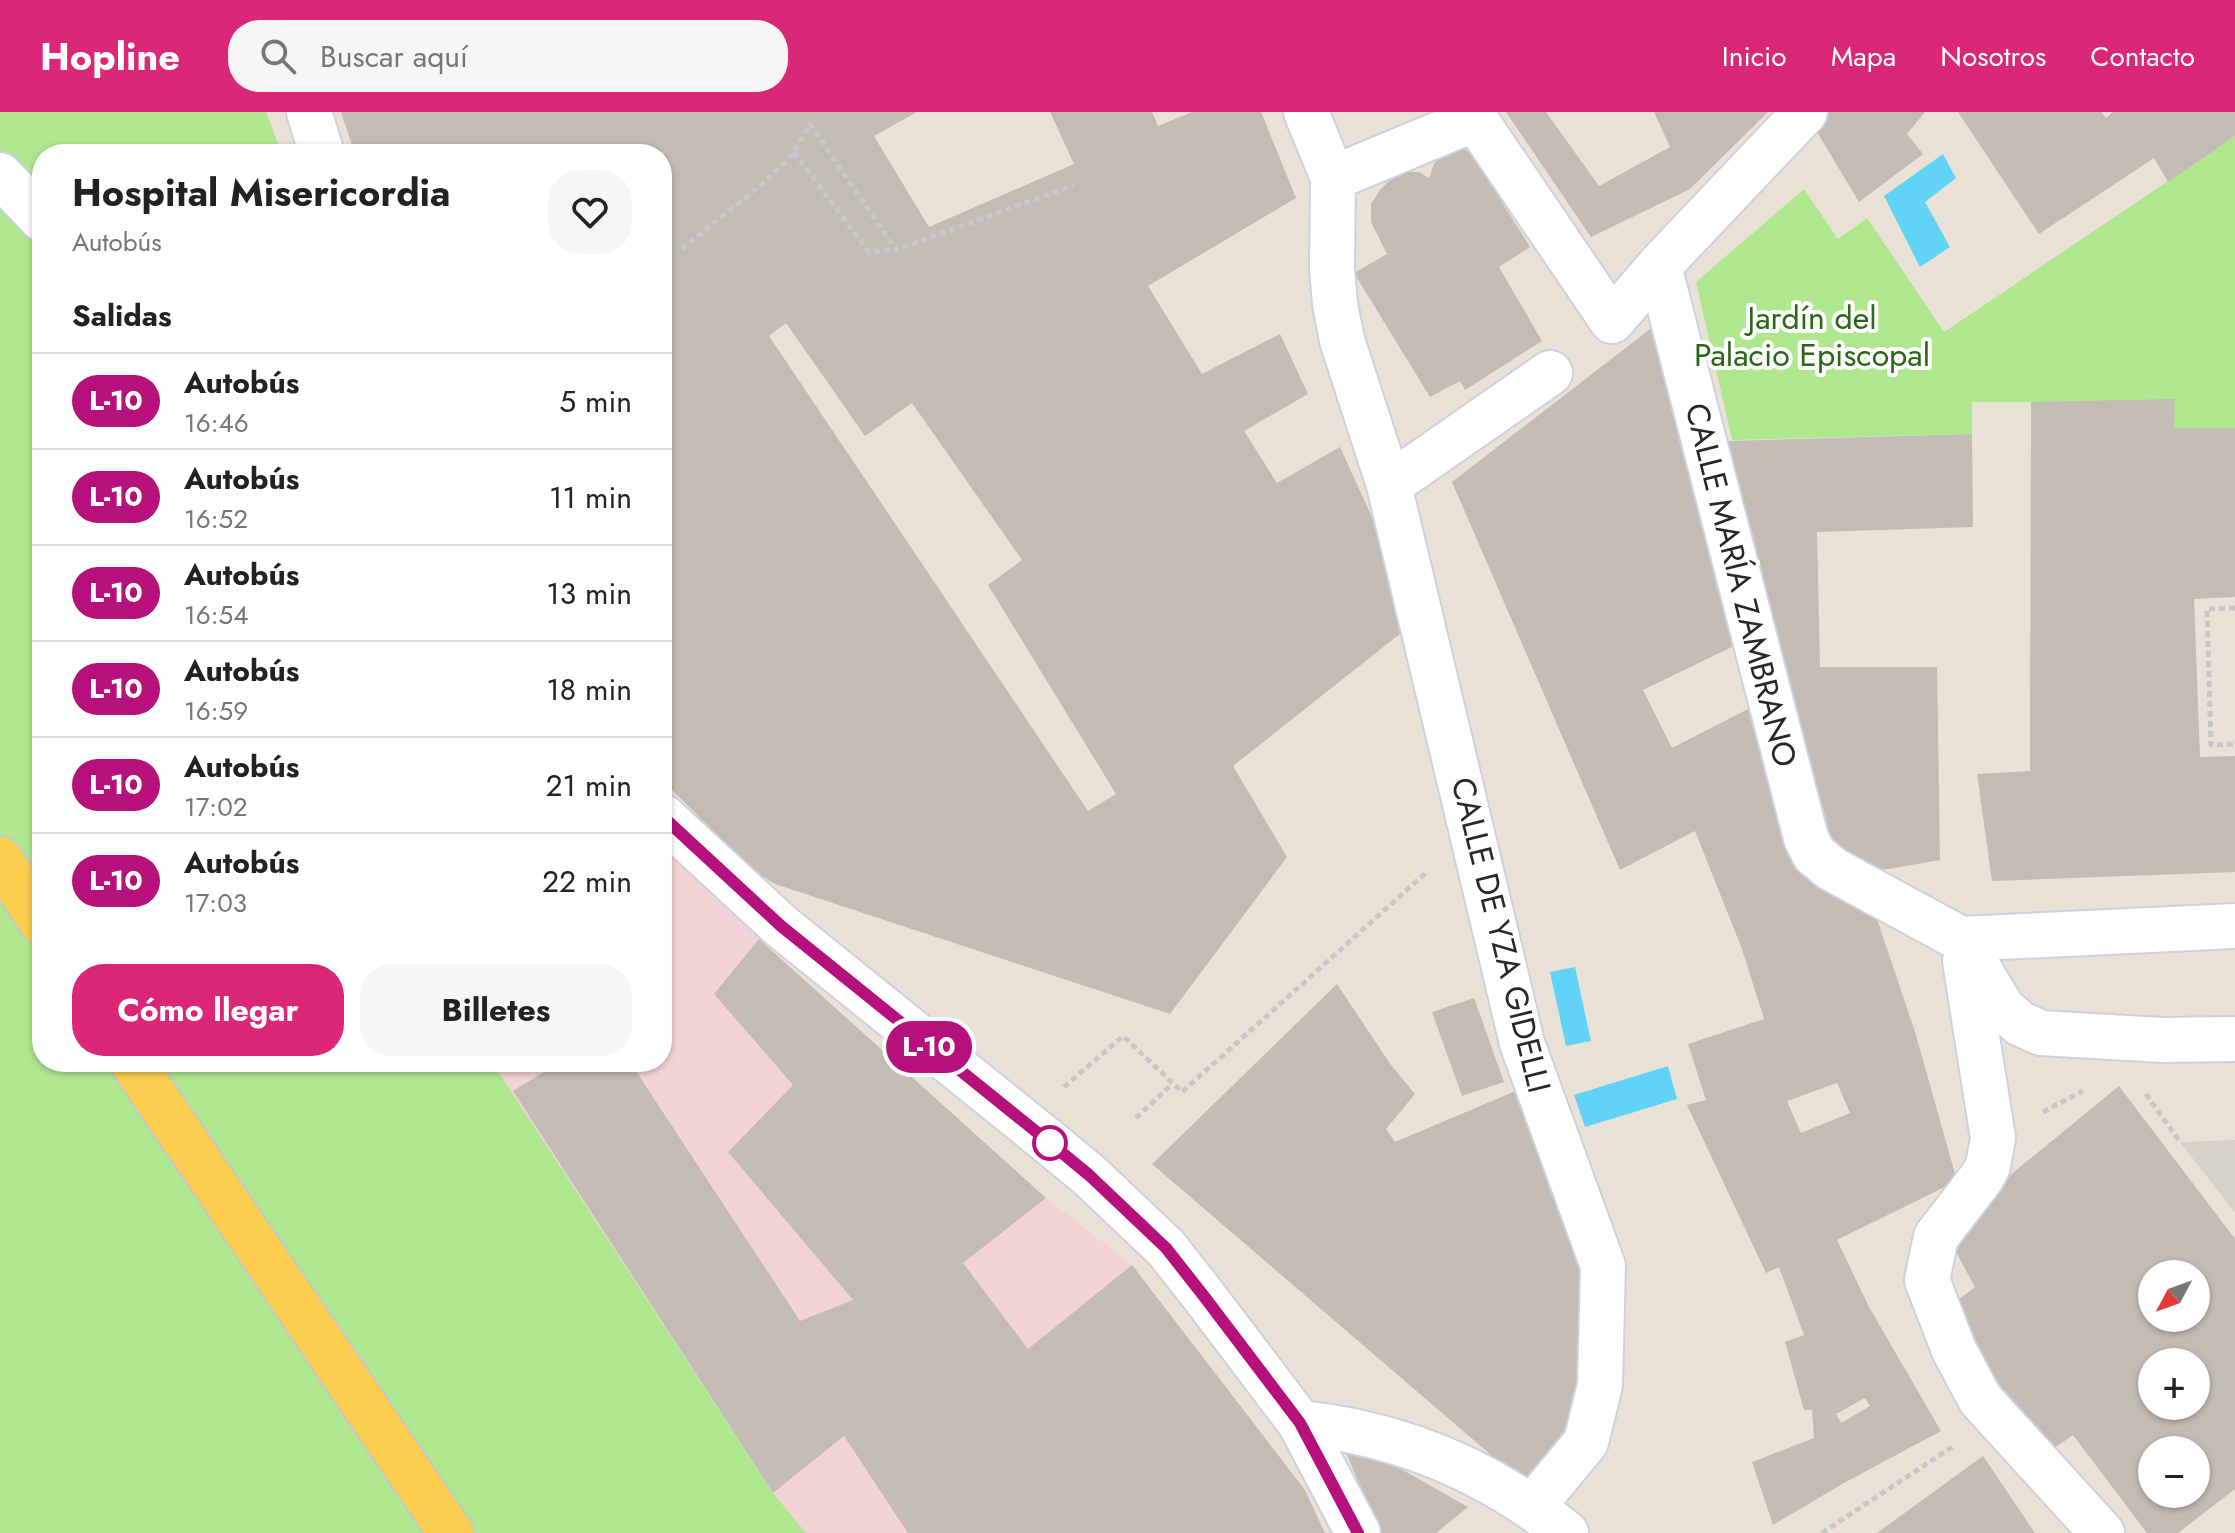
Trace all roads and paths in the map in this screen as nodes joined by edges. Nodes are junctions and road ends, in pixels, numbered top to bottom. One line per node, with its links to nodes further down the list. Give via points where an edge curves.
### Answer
1 (309, 112): 4 (street)
2 (1306, 112): 7 (street)
3 (1805, 112): 12 (street)
4 (319, 144)
5 (794, 152): 10 (path); 11 (path, via 869,252); 11 (path, via 810,124)
6 (0, 175): 9 (street)
7 (1333, 178): 12 (street, via 1475,119 1612,321); 14 (street, CALLE DE YZA GIDELLI, via 1335,304)
8 (1074, 185): 11 (path)
9 (32, 209)
10 (682, 249)
11 (896, 250)
12 (1659, 266): 22 (street, CALLE MARÍA ZAMBRANO, via 1806,838 1814,854 1832,869)
13 (1550, 373): 14 (street)
14 (1389, 485): 18 (street, CALLE DE YZA GIDELLI)
15 (2235, 608): 16 (path, via 2207,609 2211,745)
16 (2235, 744)
17 (672, 825): 33 (street, via 781,926 1049,1142 1144,1227 1166,1248)
18 (1473, 832): 26 (path, via 1182,1092); 34 (street, CALLE DE YZA GIDELLI, via 1522,1043 1603,1266 1600,1385 1586,1442)
19 (0, 859): 20 (main road)
20 (32, 908)
21 (2235, 926): 22 (street)
22 (1961, 939): 23 (street, via 2003,1009 2041,1033); 30 (street)
23 (2235, 1039)
24 (139, 1072): 35 (main road)
25 (1075, 1076): 26 (path, via 1123,1036)
26 (1172, 1084): 29 (path)
27 (2087, 1089): 30 (path)
28 (2145, 1092): 31 (path)
29 (1136, 1118)
30 (1993, 1138): 32 (street, via 1982,1177 1936,1237 1927,1280 1963,1368)
31 (2180, 1142)
32 (1996, 1418): 38 (path); 39 (street)
33 (1300, 1423): 34 (street, via 1436,1454); 36 (street)
34 (1533, 1506): 37 (street)
35 (451, 1533)
36 (1358, 1533)
37 (1566, 1533)
38 (1822, 1533)
39 (2102, 1533)

